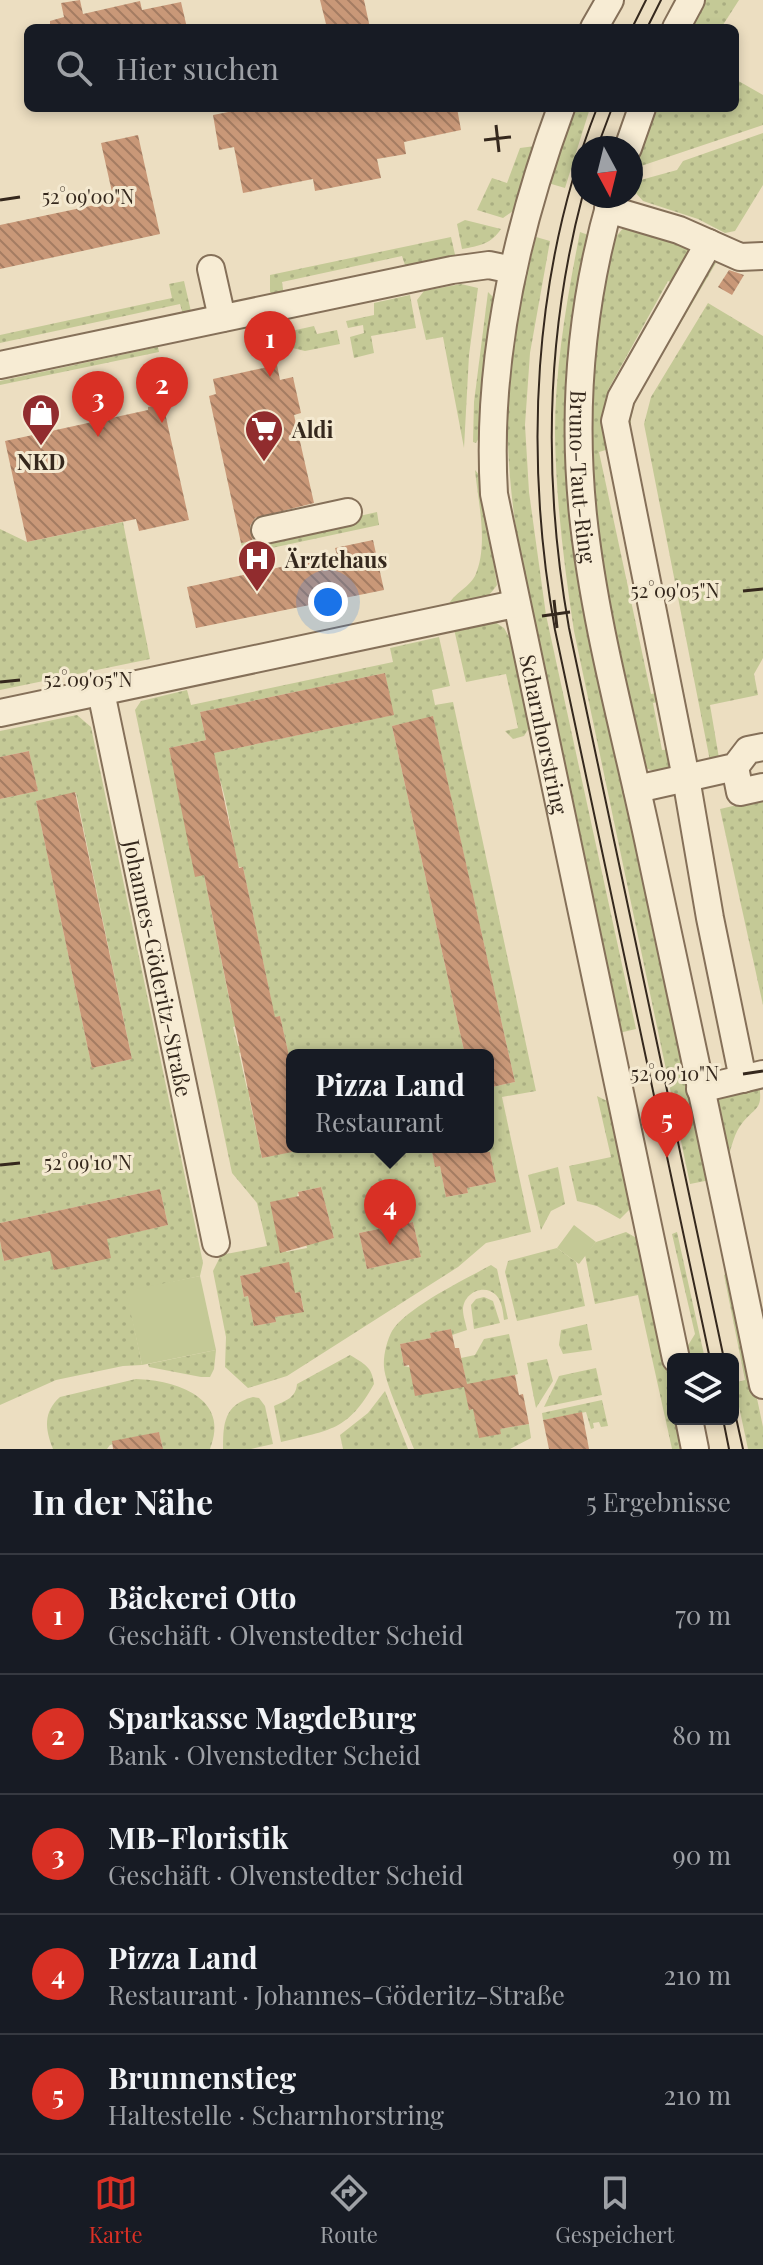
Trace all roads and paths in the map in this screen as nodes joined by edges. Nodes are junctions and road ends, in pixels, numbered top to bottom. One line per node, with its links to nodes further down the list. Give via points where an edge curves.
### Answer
1 (610, 0): 3 (street)
2 (691, 0): 4 (street)
3 (596, 24)
4 (678, 24)
5 (560, 112): 13 (street, Scharnhorstring)
6 (641, 112): 7 (street)
7 (632, 136)
8 (608, 208): 25 (street, Bruno-Taut-Ring, via 583,341 581,497)
9 (625, 208): 10 (street, Bruno-Taut-Ring)
10 (709, 243): 11 (street, Bruno-Taut-Ring, via 740,257); 23 (street, via 621,398 615,421)
11 (763, 256)
12 (211, 269): 14 (street)
13 (513, 270): 14 (street, via 489,265 463,268); 18 (street, Scharnhorstring, via 497,375 492,466)
14 (222, 318): 15 (street)
15 (0, 365)
16 (348, 512): 17 (street)
17 (265, 530)
18 (515, 604): 19 (street); 29 (street, Scharnhorstring)
19 (101, 692): 20 (street); 28 (street, Johannes-Göderitz-Straße)
20 (0, 713)
21 (763, 747): 22 (street, via 748,750)
22 (735, 767): 23 (street); 24 (street, via 740,792)
23 (686, 778): 25 (street); 26 (street, via 710,918)
24 (763, 787)
25 (637, 789): 27 (street, Bruno-Taut-Ring)
26 (753, 1077): 27 (street)
27 (700, 1089): 30 (street, Bruno-Taut-Ring)
28 (216, 1243)
29 (675, 1353)
30 (763, 1385)
31 (690, 1425): 32 (street)
32 (695, 1449)

